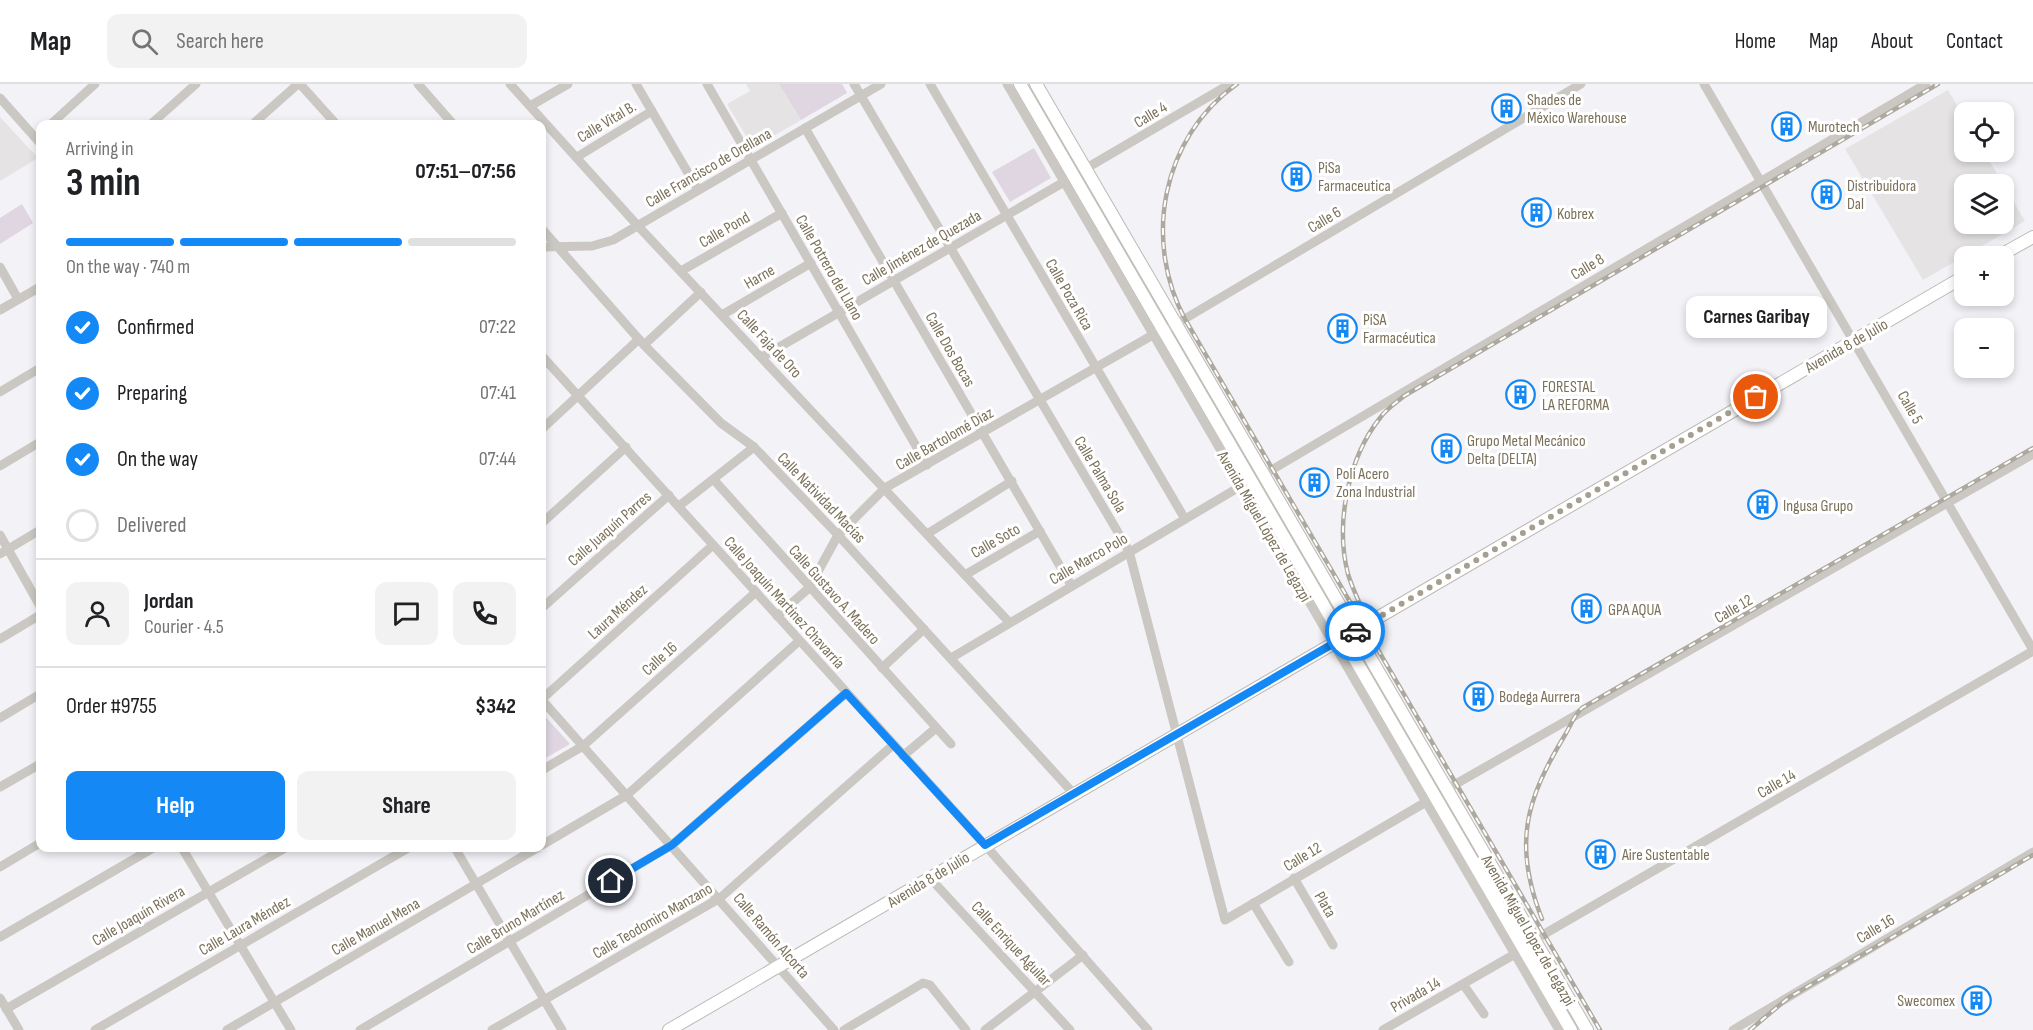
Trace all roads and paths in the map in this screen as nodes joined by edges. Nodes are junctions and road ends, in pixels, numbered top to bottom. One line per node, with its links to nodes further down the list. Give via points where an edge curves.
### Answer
1 (95, 84): 23 (street)
2 (196, 84): 24 (street)
3 (299, 84): 25 (street); 26 (street)
4 (418, 84): 27 (street)
5 (510, 84): 21 (street, Calle Faja de Oro)
6 (568, 84): 21 (street)
7 (636, 84): 22 (street)
8 (707, 84): 33 (street, Calle Potrero del Llano)
9 (854, 84): 19 (street, Calle Palma Sola)
10 (881, 84): 19 (street, Calle Francisco de Orellana)
11 (930, 84): 39 (street, Calle Poza Rica)
12 (1007, 84): 36 (street, Avenida Miguel López de Legazpi)
13 (1020, 84): 59 (main road, Avenida Miguel López de Legazpi)
14 (1036, 84): 34 (main road, Avenida Miguel López de Legazpi)
15 (1230, 84): 34 (street, Calle 4)
16 (1581, 84): 58 (street, Calle 6)
17 (1704, 84): 35 (street, Calle 5)
18 (1926, 84): 35 (street, Calle 8)
19 (861, 96): 30 (street, Calle Francisco de Orellana); 45 (street, Calle Palma Sola)
20 (0, 98): 31 (street)
21 (530, 106): 28 (street, Calle Faja de Oro)
22 (652, 111): 32 (street, Calle Vital B.); 37 (street)
23 (55, 120)
24 (156, 120)
25 (258, 120)
26 (332, 120)
27 (450, 120)
28 (543, 120)
29 (546, 123): 32 (street, Calle Faja de Oro)
30 (805, 128): 33 (street, Calle Francisco de Orellana); 50 (street, Calle Dos Bocas)
31 (36, 135)
32 (577, 157): 40 (street, Calle Faja de Oro)
33 (751, 160): 37 (street, Calle Francisco de Orellana); 38 (street, Calle Potrero del Llano)
34 (1086, 169): 58 (main road, Avenida Miguel López de Legazpi)
35 (1761, 180): 60 (street, Calle 5); 78 (street, Calle 8)
36 (1064, 182): 39 (street, Calle Jiménez de Quezada); 59 (street, Avenida Miguel López de Legazpi)
37 (699, 190): 40 (street, Calle Francisco de Orellana)
38 (782, 213): 47 (street, Calle Potrero del Llano); 49 (street, Calle Pond)
39 (1007, 215): 45 (street, Calle Jiménez de Quezada); 64 (street, Calle Poza Rica)
40 (639, 226): 43 (street, Calle Francisco de Orellana, via 592,246); 49 (street, Calle Faja de Oro)
41 (546, 234): 43 (street, Calle Natividad Macías)
42 (2033, 237): 46 (main road)
43 (556, 246): 44 (street, Calle Francisco de Orellana); 61 (street, Calle Natividad Macías)
44 (546, 247)
45 (950, 248): 50 (street, Calle Jiménez de Quezada); 68 (street, Calle Palma Sola)
46 (2014, 248)
47 (811, 263): 56 (street, Calle Potrero del Llano); 57 (street, Harne)
48 (0, 267): 54 (street)
49 (681, 271): 53 (street, Calle Faja de Oro)
50 (894, 280): 56 (street, Calle Jiménez de Quezada); 70 (street, Calle Dos Bocas)
51 (1954, 282): 60 (main road, Avenida 8 de Julio)
52 (36, 289): 54 (street)
53 (701, 292): 57 (street, Calle Faja de Oro); 61 (street)
54 (18, 299): 55 (street)
55 (0, 310)
56 (839, 313): 62 (street, Calle Jiménez de Quezada); 76 (street, Calle Potrero del Llano)
57 (722, 315): 62 (street, Calle Faja de Oro)
58 (1176, 325): 59 (street, Calle 6); 74 (main road, Avenida Miguel López de Legazpi)
59 (1159, 331): 64 (street, Calle Bartolomé Díaz); 74 (main road, Avenida Miguel López de Legazpi); 81 (street, Avenida Miguel López de Legazpi)
60 (1854, 340): 84 (street, Calle 5); 106 (main road, Avenida 8 de Julio)
61 (641, 342): 67 (street); 73 (street, Calle Natividad Macías, via 722,423)
62 (762, 357): 82 (street, Calle Faja de Oro)
63 (546, 360): 67 (street, Calle Joaquín Martínez Chavarría)
64 (1096, 367): 68 (street, Calle Bartolomé Díaz); 87 (street, Calle Poza Rica)
65 (36, 370): 66 (street)
66 (0, 392)
67 (578, 396): 69 (street); 72 (street, Calle Joaquín Martínez Chavarría)
68 (1039, 400): 70 (street, Calle Bartolomé Díaz); 94 (street, Calle Palma Sola)
69 (546, 425)
70 (983, 433): 76 (street, Calle Bartolomé Díaz); 80 (street, Calle Dos Bocas)
71 (36, 444): 77 (street)
72 (626, 447): 83 (street, Calle Joaquín Martínez Chavarría); 86 (street)
73 (754, 447): 79 (street); 92 (street, Calle Natividad Macías)
74 (1241, 450): 78 (main road, Avenida Miguel López de Legazpi); 106 (main road, Avenida Miguel López de Legazpi)
75 (2033, 454): 84 (street, Calle 12)
76 (927, 465): 82 (street, Calle Bartolomé Díaz)
77 (0, 466)
78 (1263, 475): 106 (main road, Avenida Miguel López de Legazpi)
79 (714, 480): 85 (street); 98 (street, Calle Gustavo A. Madero)
80 (1011, 482): 88 (street, Calle Dos Bocas); 90 (street)
81 (1241, 486): 87 (street, Calle Marco Polo); 106 (street, Avenida Miguel López de Legazpi)
82 (885, 488): 90 (street, Calle Faja de Oro); 92 (street, Calle Bartolomé Díaz)
83 (669, 495): 85 (street, Calle Joaquín Martínez Chavarría); 101 (street, Calle Juaquín Parres)
84 (1949, 502): 109 (street, Calle 5); 126 (street, Calle 12)
85 (679, 506): 93 (street, Calle Joaquín Martínez Chavarría)
86 (546, 519)
87 (1185, 519): 94 (street, Calle Marco Polo)
88 (1040, 531): 96 (street, Calle Soto); 97 (street, Calle Dos Bocas)
89 (36, 532): 95 (street)
90 (927, 534): 96 (street, Calle Faja de Oro)
91 (0, 535): 95 (street)
92 (838, 535): 98 (street, Calle Bartolomé Díaz); 105 (street, Calle Natividad Macías)
93 (713, 545): 99 (street, Calle Joaquín Martínez Chavarría); 113 (street, Laura Méndez)
94 (1130, 551): 97 (street, Calle Marco Polo); 118 (street, Calle Palma Sola)
95 (4, 552): 100 (street)
96 (965, 575): 104 (street, Calle Faja de Oro)
97 (1071, 585): 104 (street, Calle Marco Polo)
98 (809, 588): 102 (street, Calle Bartolomé Díaz); 111 (street, Calle Gustavo A. Madero)
99 (756, 592): 102 (street, Calle Joaquín Martínez Chavarría); 121 (street, Calle 16)
100 (36, 600)
101 (546, 604)
102 (777, 616): 108 (street, Calle Joaquín Martínez Chavarría)
103 (36, 617): 107 (street)
104 (1009, 622): 110 (street, Calle Marco Polo)
105 (924, 629): 110 (street, Calle Natividad Macías); 111 (street)
106 (1343, 638): 118 (main road, Avenida 8 de Julio); 126 (main road, Avenida Miguel López de Legazpi); 129 (street, Avenida Miguel López de Legazpi); 181 (main road, Avenida Miguel López de Legazpi)
107 (0, 639)
108 (800, 641): 112 (street, Calle Joaquín Martínez Chavarría); 128 (street)
109 (2033, 651): 150 (street, Calle 14)
110 (951, 658): 127 (street, Calle Natividad Macías)
111 (882, 668): 117 (street, Calle Gustavo A. Madero)
112 (846, 693): 120 (street, Calle Joaquín Martínez Chavarría); 132 (street, Calle Bruno Martínez)
113 (546, 695)
114 (36, 696): 116 (street)
115 (546, 704): 121 (street, Calle Ramón Alcorta)
116 (0, 718)
117 (936, 728): 119 (street, Calle Gustavo A. Madero); 122 (street)
118 (1177, 734): 127 (main road, Avenida 8 de Julio); 148 (street, Calle Palma Sola)
119 (951, 744)
120 (893, 745): 122 (street, Calle Joaquín Martínez Chavarría); 146 (street, Calle Teodomiro Manzano)
121 (583, 746): 124 (street); 128 (street, Calle Ramón Alcorta)
122 (903, 756): 133 (street, Calle Joaquín Martínez Chavarría)
123 (36, 766): 125 (street)
124 (546, 768)
125 (0, 787)
126 (1447, 789): 150 (main road, Avenida Miguel López de Legazpi)
127 (1074, 794): 133 (main road, Avenida 8 de Julio)
128 (627, 795): 130 (street); 132 (street, Calle Ramón Alcorta)
129 (1426, 802): 143 (street, Calle 12); 155 (street, Avenida Miguel López de Legazpi)
130 (546, 843)
131 (36, 845): 141 (street)
132 (672, 845): 146 (street, Calle Ramón Alcorta); 151 (street, Calle Bruno Martínez)
133 (985, 845): 142 (main road, Avenida 8 de Julio); 154 (street, Calle Joaquín Martínez Chavarría)
134 (146, 852): 149 (street)
135 (184, 852): 145 (street)
136 (278, 852): 145 (street, Calle Joaquín Rivera)
137 (401, 852): 152 (street, Calle Laura Méndez)
138 (457, 852): 144 (street)
139 (530, 852): 144 (street, Calle Manuel Mena)
140 (2033, 852): 183 (street, Calle 16)
141 (0, 867)
142 (930, 878): 157 (main road, Avenida 8 de Julio); 159 (street, Calle Enrique Aguilar)
143 (1294, 878): 147 (street, Calle 12); 153 (street, Plata)
144 (476, 883): 151 (street); 162 (street, Calle Manuel Mena)
145 (208, 891): 152 (street); 163 (street, Calle Joaquín Rivera)
146 (720, 898): 157 (street, Calle Ramón Alcorta); 161 (street, Calle Teodomiro Manzano)
147 (1253, 903): 148 (street, Calle 12); 156 (street)
148 (1225, 920)
149 (0, 937)
150 (1534, 940): 182 (main road, Avenida Miguel López de Legazpi)
151 (510, 941): 161 (street); 169 (street, Calle Bruno Martínez)
152 (239, 945): 162 (street); 166 (street, Calle Laura Méndez)
153 (1333, 945)
154 (1083, 954): 159 (street); 178 (street, Calle Joaquín Martínez Chavarría)
155 (1515, 954): 158 (street); 180 (street, Avenida Miguel López de Legazpi)
156 (1289, 962)
157 (779, 966): 172 (main road, Avenida 8 de Julio); 173 (street, Calle Ramón Alcorta)
158 (1463, 984): 164 (street); 179 (street, Privada 14)
159 (1036, 990): 176 (street); 177 (street, Calle Enrique Aguilar)
160 (0, 998): 163 (street)
161 (544, 1000): 170 (street, Calle Teodomiro Manzano); 171 (street)
162 (274, 1002): 167 (street, Calle Manuel Mena); 168 (street)
163 (6, 1009): 165 (street)
164 (1484, 1014)
165 (19, 1030)
166 (95, 1030)
167 (227, 1030)
168 (291, 1030)
169 (360, 1030)
170 (492, 1030)
171 (562, 1030)
172 (669, 1030)
173 (834, 1030)
174 (844, 1030): 175 (street, via 921,983 926,983)
175 (966, 1030)
176 (985, 1030)
177 (1070, 1030)
178 (1148, 1030)
179 (1383, 1030)
180 (1559, 1030)
181 (1571, 1030)
182 (1587, 1030)
183 (1733, 1030)

